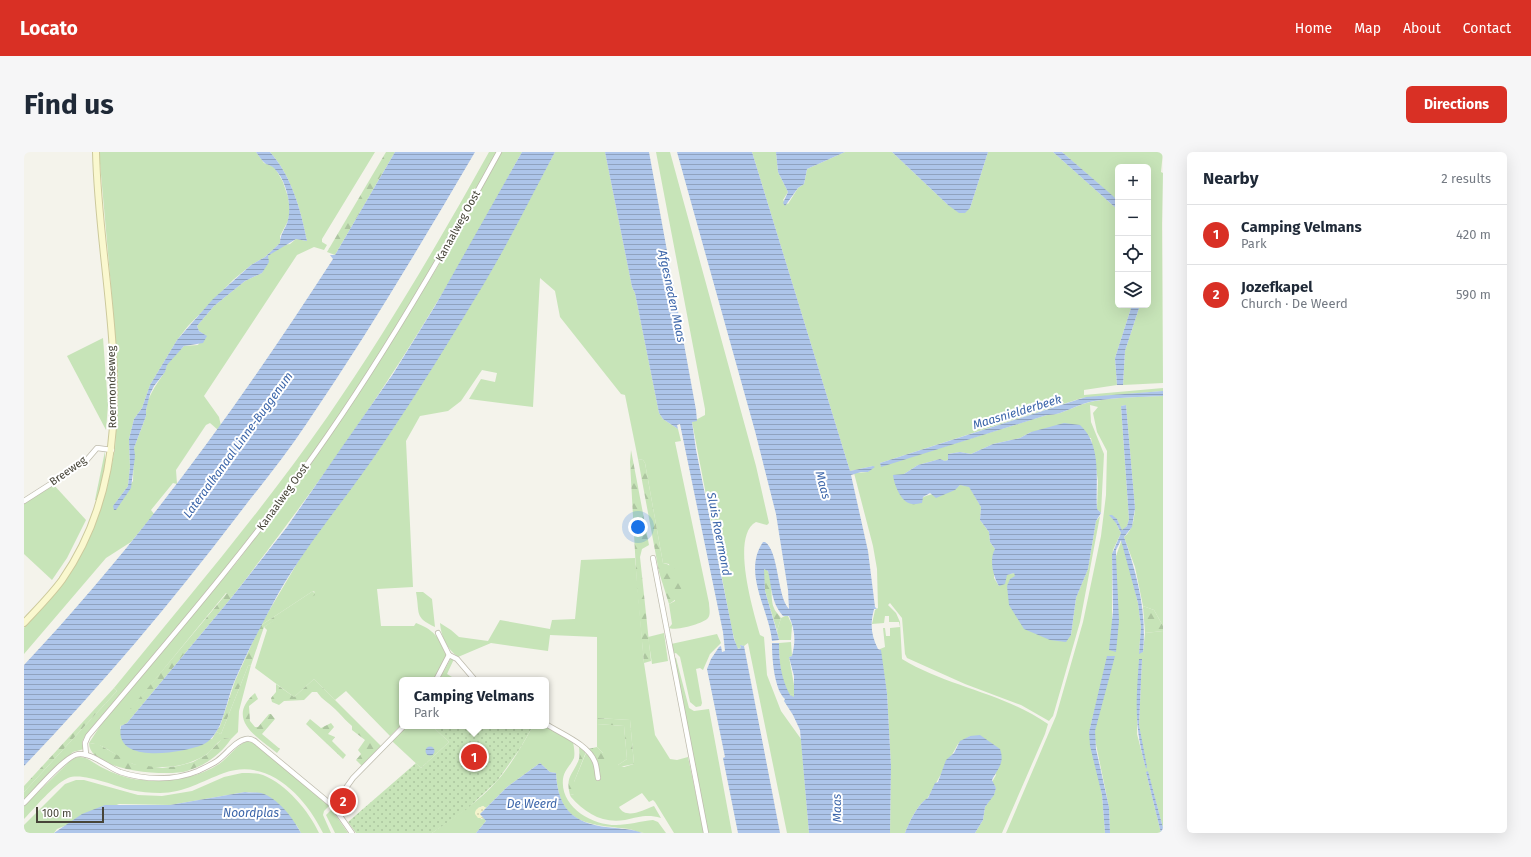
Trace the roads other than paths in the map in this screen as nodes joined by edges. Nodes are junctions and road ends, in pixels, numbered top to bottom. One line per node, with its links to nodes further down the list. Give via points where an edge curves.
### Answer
1 (96, 152): 3 (main road, Roermondseweg, via 113,370)
2 (499, 152): 13 (street, Kanaalweg Oost, via 443,255 328,435 221,579 88,736 85,744)
3 (112, 450): 4 (street, Breeweg, via 96,448 85,462); 6 (main road, Roermondseweg, via 100,498 78,552 62,580)
4 (24, 501)
5 (654, 558): 18 (street)
6 (24, 623)
7 (438, 633): 8 (street)
8 (450, 655): 9 (street); 10 (street, via 457,659)
9 (438, 677)
10 (472, 677)
11 (549, 726): 14 (street, via 591,755 595,761)
12 (401, 729): 16 (street, via 353,778)
13 (86, 754): 15 (street, via 77,754 68,760); 16 (street, via 108,767 135,776 177,777 197,771 216,761 243,740 253,740)
14 (598, 778)
15 (24, 803)
16 (333, 806): 17 (street)
17 (352, 833)
18 (706, 833)

